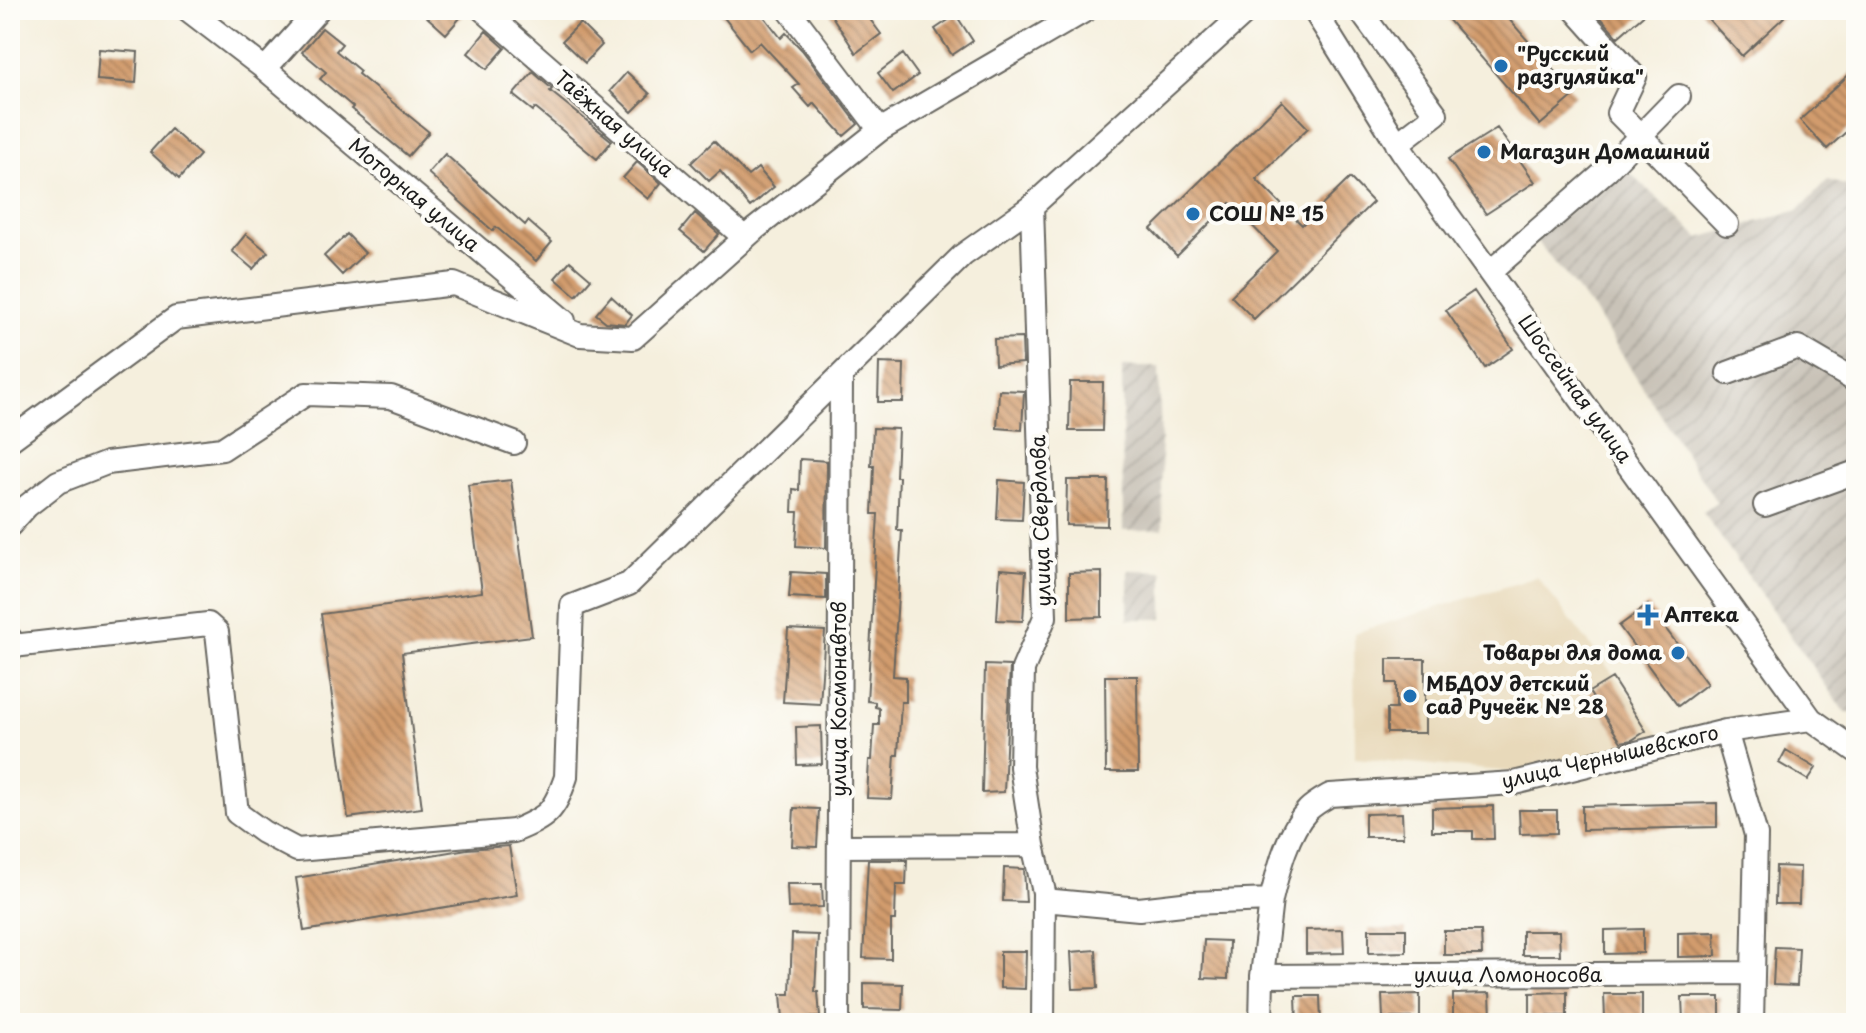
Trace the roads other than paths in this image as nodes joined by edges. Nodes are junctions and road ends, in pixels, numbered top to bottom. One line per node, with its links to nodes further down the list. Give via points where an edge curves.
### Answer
1 (188, 10): 11 (street, Моторная улица)
2 (318, 10): 11 (street)
3 (483, 10): 18 (street, Таёжная улица)
4 (789, 10): 13 (street)
5 (1086, 10): 10 (street)
6 (1248, 10): 16 (street)
7 (1314, 10): 15 (street, Шоссейная улица)
8 (1372, 10): 15 (street, via 1364,16 1436,114)
9 (1575, 10): 14 (street, via 1635,77 1618,113)
10 (1048, 19): 13 (street)
11 (273, 62): 20 (street, Моторная улица)
12 (1679, 96): 14 (street)
13 (880, 130): 18 (street)
14 (1642, 137): 17 (street); 19 (street)
15 (1397, 144): 19 (street, Шоссейная улица)
16 (1032, 206): 22 (street, via 963,255); 33 (street, улица Свердлова, via 1045,617 1023,669 1021,767)
17 (1727, 224)
18 (745, 238): 20 (street, via 633,338)
19 (1490, 272): 30 (street, Шоссейная улица)
20 (580, 335): 24 (street, via 454,284 176,318)
21 (1728, 373): 23 (street, via 1798,347)
22 (841, 376): 29 (street, via 629,584 572,606 566,777 557,803 540,821 514,831 297,850 237,813 217,632 208,624 13,646); 34 (street, улица Космонавтов)
23 (1856, 381)
24 (10, 440)
25 (514, 443): 28 (street, via 391,397 306,394 222,449 107,463 58,482)
26 (1856, 472): 27 (street)
27 (1765, 505)
28 (10, 525)
29 (10, 638)
30 (1811, 719): 31 (street, улица Чернышевского); 32 (street, Шоссейная улица)
31 (1726, 731): 36 (street, улица Чернышевского, via 1514,783 1330,795 1309,809 1295,829); 37 (street, via 1756,835)
32 (1856, 751)
33 (1033, 845): 34 (street); 35 (street, улица Свердлова)
34 (839, 846): 39 (street, улица Космонавтов)
35 (1044, 900): 36 (street, via 1139,909); 40 (street, улица Свердлова)
36 (1271, 900): 38 (street, улица Чернышевского)
37 (1753, 973): 38 (street, улица Ломоносова); 42 (street)
38 (1262, 976): 41 (street, улица Чернышевского)
39 (838, 1023)
40 (1043, 1023)
41 (1261, 1023)
42 (1752, 1023)

